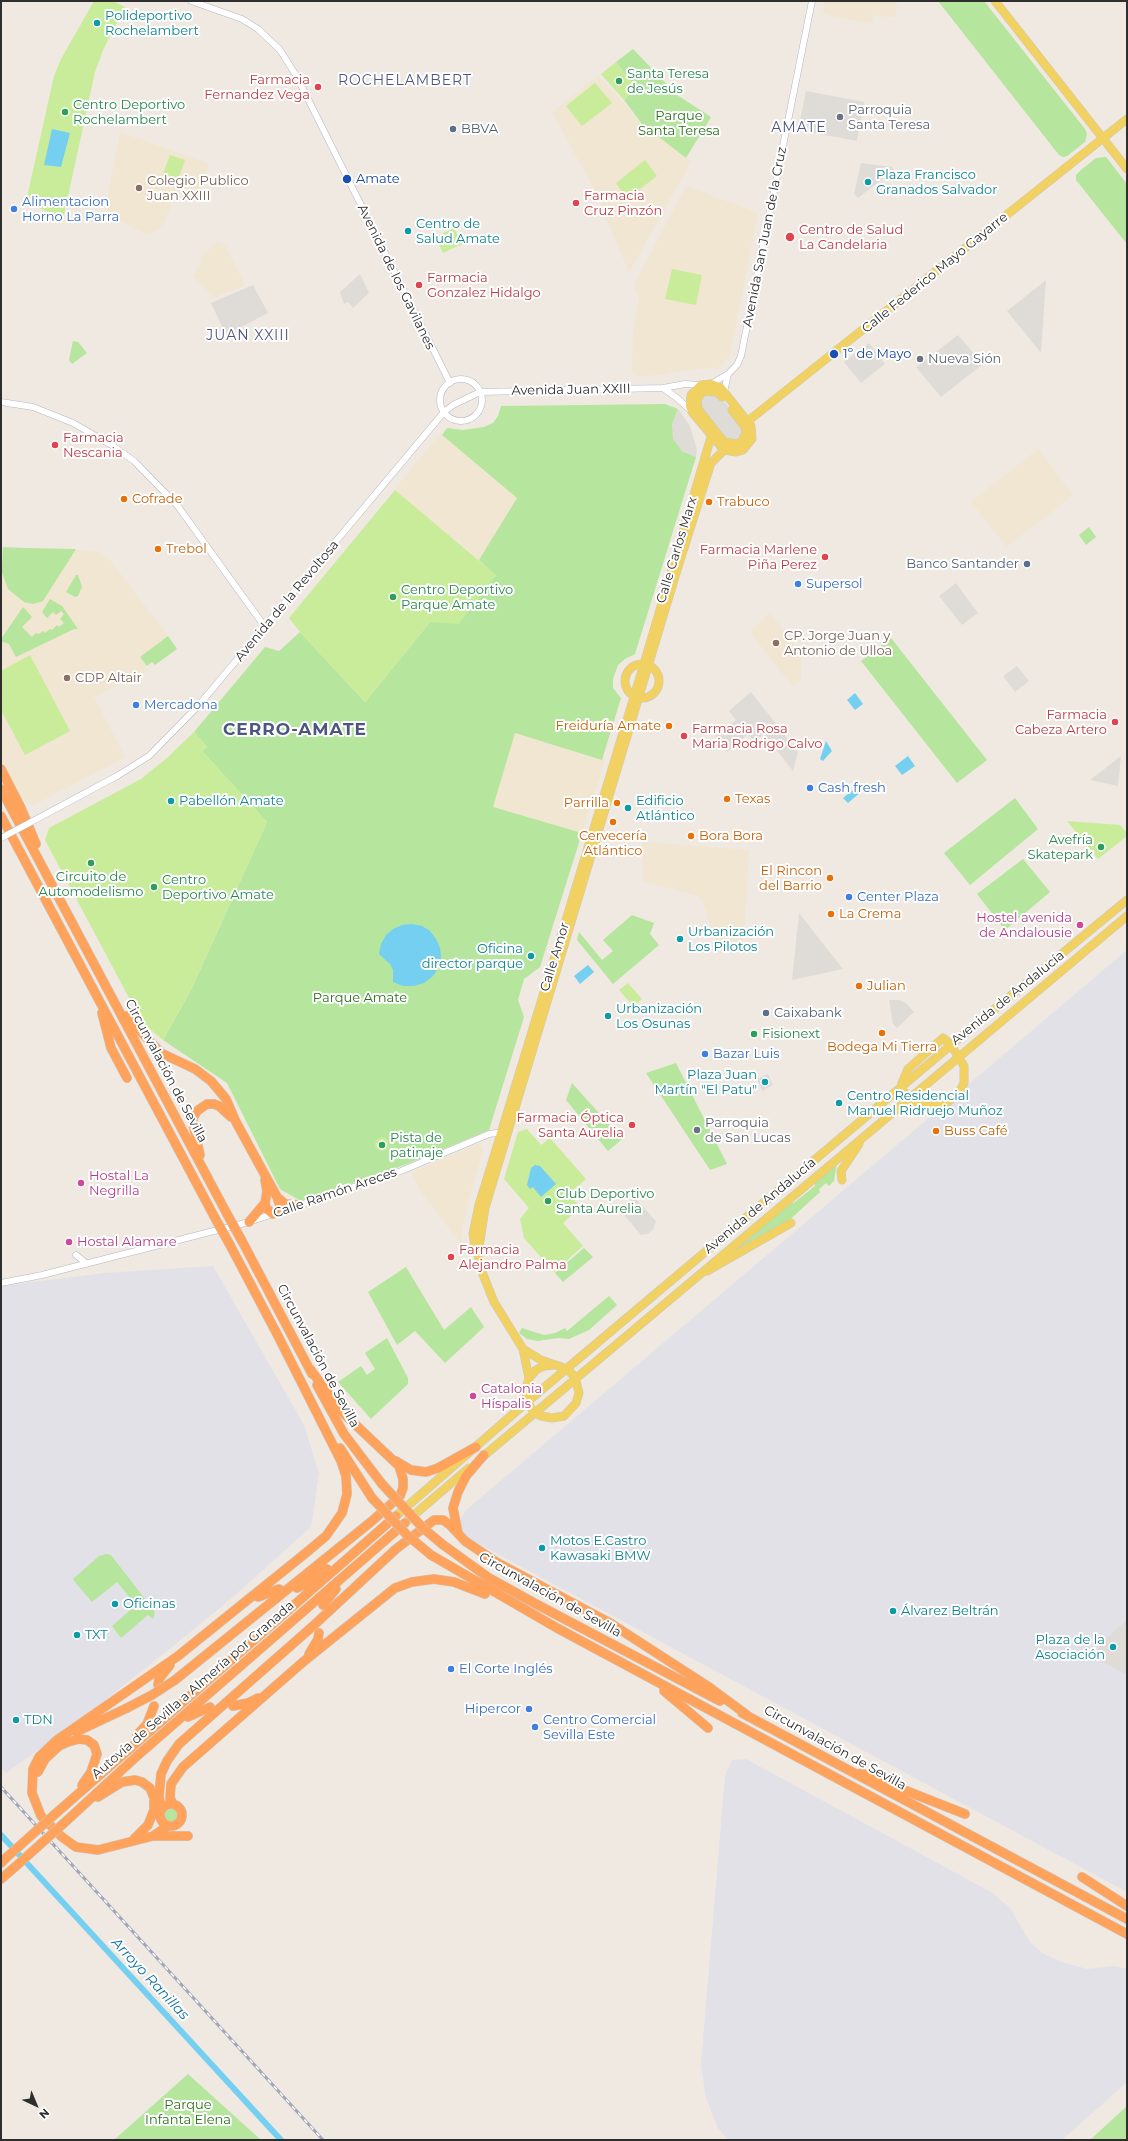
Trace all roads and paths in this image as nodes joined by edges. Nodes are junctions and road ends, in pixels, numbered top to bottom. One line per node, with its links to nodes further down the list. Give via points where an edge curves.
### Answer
1 (191, 1): 8 (street, Avenida de los Gavilanes, via 242,19 258,29 280,50 297,77)
2 (812, 1): 7 (street, Avenida San Juan de la Cruz, via 741,356 737,365)
3 (995, 1): 5 (main road)
4 (1127, 119): 5 (main road, Calle Federico Mayo Gayarre)
5 (1102, 138): 6 (main road); 18 (main road, Calle Federico Mayo Gayarre, via 919,287)
6 (1127, 169)
7 (728, 374): 9 (street); 13 (street)
8 (450, 383): 12 (street, via 466,380 477,386); 16 (street, via 441,394 441,407)
9 (711, 384): 10 (main road); 13 (main road)
10 (701, 385): 11 (street, Avenida Juan XXIII, via 682,384); 17 (main road, via 691,395)
11 (663, 388): 12 (street, Avenida Juan XXIII); 17 (street)
12 (480, 392): 16 (street, Avenida de la Revoltosa, via 461,400); 16 (street, via 481,407 471,418 456,421)
13 (724, 392): 18 (main road)
14 (1, 402): 21 (street, via 33,407 73,423 134,461 177,505)
15 (732, 410): 15 (main road, via 717,392 703,391 697,400 698,409 724,442 737,444 746,433 745,427); 18 (main road)
16 (444, 412): 21 (street, Avenida de la Revoltosa)
17 (692, 412): 19 (main road)
18 (747, 420): 20 (main road, via 752,432 748,445 736,452)
19 (711, 437): 20 (main road); 22 (main road, Calle Carlos Marx)
20 (724, 450): 22 (main road, Calle Carlos Marx, via 711,463)
21 (265, 626): 28 (street, Avenida de la Revoltosa, bridge, via 169,738 150,756)
22 (647, 665): 23 (main road, Calle Amor); 23 (main road, via 632,667 625,676 626,688); 23 (main road, via 658,674 659,685 653,695)
23 (636, 698): 41 (main road, Calle Amor)
24 (1, 769): 30 (highway, via 21,808)
25 (1, 789): 30 (highway, Circunvalación de Sevilla)
26 (1, 816): 29 (highway, Circunvalación de Sevilla)
27 (1, 828): 29 (highway)
28 (1, 838)
29 (32, 874): 33 (highway, Circunvalación de Sevilla)
30 (58, 897): 34 (highway, Circunvalación de Sevilla)
31 (1127, 900): 35 (main road, Avenida de Andalucía)
32 (1127, 916): 36 (main road, Avenida de Andalucía)
33 (97, 996): 37 (highway, via 111,1048); 56 (highway, Circunvalación de Sevilla, bridge)
34 (116, 1005): 40 (highway, via 160,1053 211,1081 226,1100); 43 (highway, Circunvalación de Sevilla)
35 (951, 1045): 36 (main road); 38 (main road, via 943,1038 908,1069)
36 (959, 1056): 39 (main road, Avenida de Andalucía); 39 (main road, via 964,1066 964,1083 952,1099 943,1106 930,1106)
37 (127, 1078)
38 (901, 1088): 39 (main road); 60 (main road, Avenida de Andalucía)
39 (908, 1098): 42 (main road, Avenida de Andalucía)
40 (236, 1122): 43 (highway, via 227,1112 214,1104 207,1104 196,1111 193,1118 194,1135); 44 (highway)
41 (505, 1132): 48 (street, Calle Ramón Areces, via 489,1134 400,1171); 57 (main road, Calle Amor, via 477,1250 480,1266 494,1302)
42 (866, 1134): 45 (main road, via 846,1161 841,1172); 55 (main road, Avenida de Andalucía)
43 (204, 1170): 59 (highway, Circunvalación de Sevilla, bridge)
44 (265, 1176): 46 (highway); 47 (highway)
45 (842, 1180)
46 (277, 1196): 48 (highway, via 285,1204); 49 (highway, via 280,1206)
47 (265, 1203): 49 (highway, via 266,1208); 50 (highway)
48 (300, 1205): 49 (street, Calle Ramón Areces)
49 (276, 1213): 50 (street, Calle Ramón Areces)
50 (249, 1222): 53 (street, Calle Ramón Areces)
51 (792, 1223): 55 (main road)
52 (76, 1255): 53 (street)
53 (86, 1263): 54 (street, Calle Ramón Areces)
54 (1, 1282)
55 (689, 1282): 61 (main road, Avenida de Andalucía)
56 (275, 1330): 76 (highway, via 341,1461 346,1476 347,1494 342,1513 326,1536); 77 (highway, Circunvalación de Sevilla, bridge, via 336,1441 372,1498 407,1536 431,1555)
57 (523, 1349): 58 (main road); 62 (main road, Calle Amor)
58 (554, 1365): 60 (main road); 62 (main road, via 536,1370)
59 (310, 1369): 67 (highway, via 341,1411); 87 (highway, Circunvalación de Sevilla, bridge, via 322,1397 344,1434 382,1484 423,1528 442,1544 489,1578 529,1601)
60 (567, 1369): 61 (main road); 63 (main road, Avenida de Andalucía)
61 (575, 1377): 64 (main road, Avenida de Andalucía); 64 (main road, via 579,1393 570,1411 564,1416 552,1418)
62 (529, 1378): 63 (main road, Calle Amor, via 526,1389)
63 (528, 1402): 64 (main road); 65 (main road, Avenida de Andalucía)
64 (534, 1412): 66 (main road, Avenida de Andalucía)
65 (476, 1446): 67 (highway, via 426,1472 410,1470); 68 (main road, Avenida de Andalucía)
66 (484, 1455): 69 (main road, Avenida de Andalucía); 71 (highway, via 466,1476 458,1492 453,1508)
67 (390, 1457): 91 (highway, bridge, via 399,1466 403,1479 400,1496 175,1680 152,1695 57,1744 36,1768)
68 (396, 1516): 70 (highway, Autovía de Sevilla a Almería por Granada)
69 (405, 1523): 72 (highway, Autovía de Sevilla a Almería por Granada)
70 (382, 1529): 73 (highway, via 308,1583); 92 (highway, Autovía de Sevilla a Almería por Granada)
71 (459, 1534): 87 (highway, via 476,1550 496,1562 610,1623 709,1687); 97 (highway, via 443,1520 434,1520 396,1549 180,1744 161,1774)
72 (373, 1551): 75 (highway); 89 (highway, Autovía de Sevilla a Almería por Granada)
73 (297, 1588)
74 (279, 1589): 76 (highway, via 265,1593)
75 (323, 1605)
76 (236, 1611): 79 (highway)
77 (557, 1628): 80 (highway, via 475,1589 434,1579 412,1582 395,1588); 81 (highway, Circunvalación de Sevilla)
78 (319, 1633): 80 (highway)
79 (178, 1656): 82 (highway, via 163,1673); 91 (highway, via 56,1740 39,1757 33,1769)
80 (304, 1662): 83 (highway)
81 (647, 1677): 88 (highway); 109 (highway, Circunvalación de Sevilla)
82 (158, 1685)
83 (265, 1695): 85 (highway, via 248,1703); 95 (highway, via 175,1776 170,1791)
84 (154, 1706): 92 (highway, via 147,1724)
85 (232, 1706)
86 (210, 1707): 89 (highway, via 188,1717)
87 (747, 1716): 90 (highway, Circunvalación de Sevilla)
88 (708, 1728)
89 (137, 1756): 96 (highway, Autovía de Sevilla a Almería por Granada)
90 (843, 1767): 98 (highway); 108 (highway, Circunvalación de Sevilla)
91 (32, 1784): 94 (highway, via 45,1759 59,1746 79,1739 87,1740 96,1748 95,1762 91,1772); 103 (highway, via 35,1805 41,1816 76,1847 98,1850)
92 (85, 1787): 94 (highway, Autovía de Sevilla a Almería por Granada)
93 (154, 1794): 96 (highway, via 142,1782 122,1782); 97 (highway); 99 (highway, via 154,1810)
94 (67, 1803): 104 (highway, Autovía de Sevilla a Almería por Granada, bridge)
95 (173, 1804): 97 (highway, via 166,1805); 100 (highway, via 180,1807 182,1818 175,1826)
96 (78, 1809): 106 (highway, Autovía de Sevilla a Almería por Granada, bridge)
97 (160, 1812): 99 (highway); 100 (highway, via 162,1822)
98 (965, 1814)
99 (148, 1825): 103 (highway)
100 (168, 1826): 101 (highway)
101 (153, 1836): 102 (highway); 103 (highway)
102 (188, 1836)
103 (134, 1839)
104 (4, 1860)
105 (1082, 1877): 107 (highway)
106 (1, 1879)
107 (1127, 1906)
108 (1127, 1920)
109 (1127, 1934)

